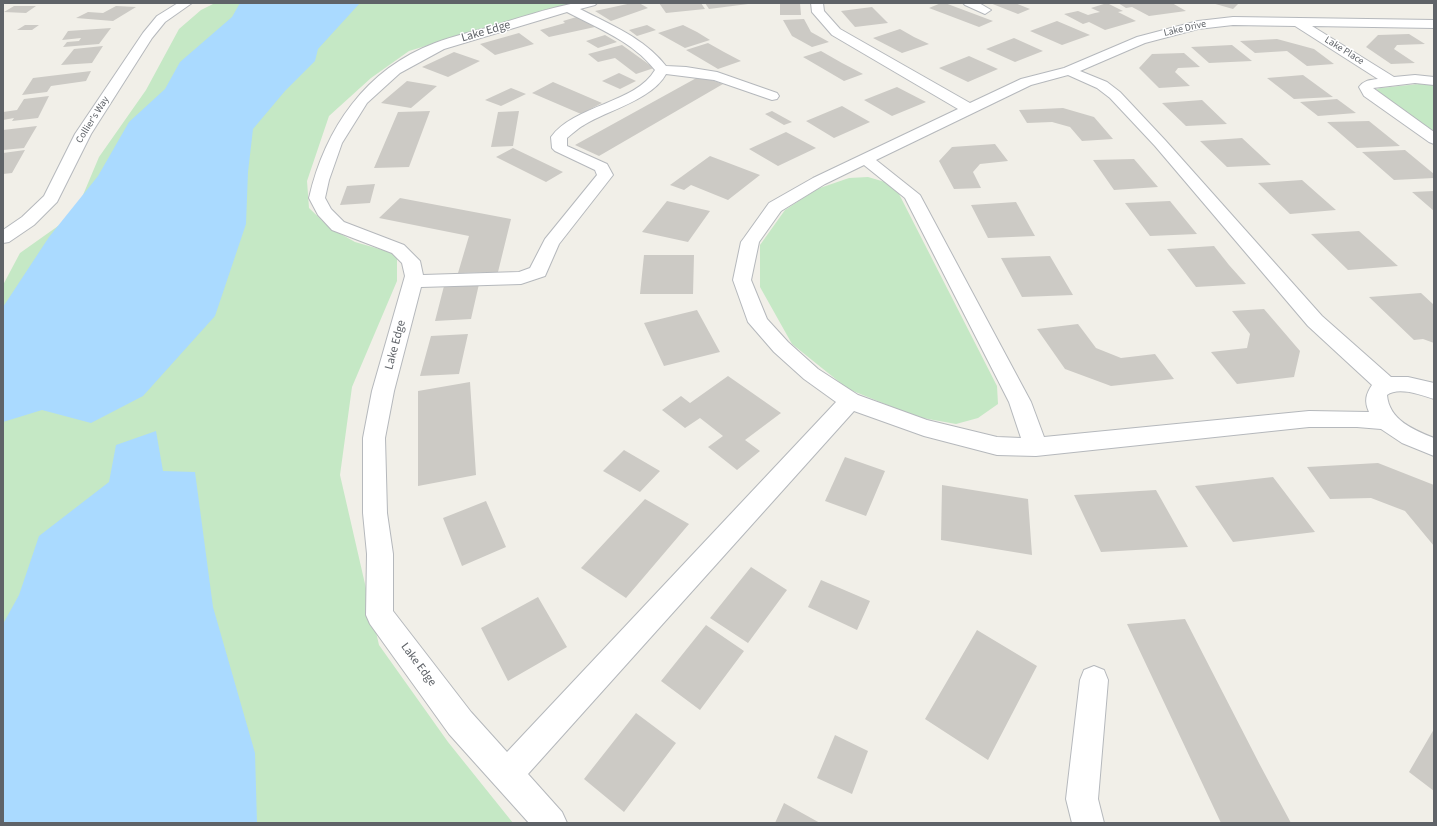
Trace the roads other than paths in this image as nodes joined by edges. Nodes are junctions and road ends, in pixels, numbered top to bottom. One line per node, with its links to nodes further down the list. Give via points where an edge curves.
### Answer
1 (186, 3): 17 (street, Collier's Way, via 161,19 147,36 83,134 51,198 28,221)
2 (591, 3): 5 (street, Lake Edge)
3 (817, 3): 14 (street, via 818,12 836,32)
4 (969, 3): 6 (street)
5 (569, 8): 9 (street, via 656,59); 18 (street, Lake Edge, via 457,40 417,57 395,70 361,100 334,143 320,180 318,198 324,211 338,226 398,249 410,261 414,276)
6 (986, 10)
7 (1296, 21): 8 (street, Lake Drive); 10 (street, Lake Drive, via 1233,21 1198,25 1141,40); 12 (street, Lake Place)
8 (1434, 24)
9 (662, 70): 13 (street, via 717,76); 18 (street, via 660,77 649,86 579,122 558,137 560,148 601,167 605,175 552,243 538,272 520,278)
10 (1069, 71): 14 (street, Lake Drive, via 1026,82); 19 (street, via 1102,85 1115,95 1160,143 1315,322)
11 (1434, 81): 12 (street, via 1415,79)
12 (1392, 82): 15 (street, via 1370,84 1366,87 1369,93)
13 (772, 96)
14 (969, 109): 16 (street, Lake Drive)
15 (1434, 139)
16 (866, 158): 21 (street, Lake Drive, via 819,181 775,207 750,242 742,280 758,322 811,374); 23 (street, via 912,195 1020,402)
17 (3, 238)
18 (412, 280): 26 (street, Lake Edge, via 383,391 374,438 375,513 380,554 380,615 460,723)
19 (1387, 386): 20 (street, via 1411,384); 22 (street, via 1378,392 1376,400)
20 (1434, 391)
21 (850, 402): 23 (street, Lake Drive, via 939,432 997,446); 26 (street)
22 (1387, 422): 23 (street, Lake Drive, via 1309,419); 24 (street, via 1400,432)
23 (1036, 447)
24 (1434, 447)
25 (1094, 680): 28 (street, via 1082,799)
26 (506, 775): 27 (street, Lake Edge)
27 (551, 823)
28 (1088, 823)

